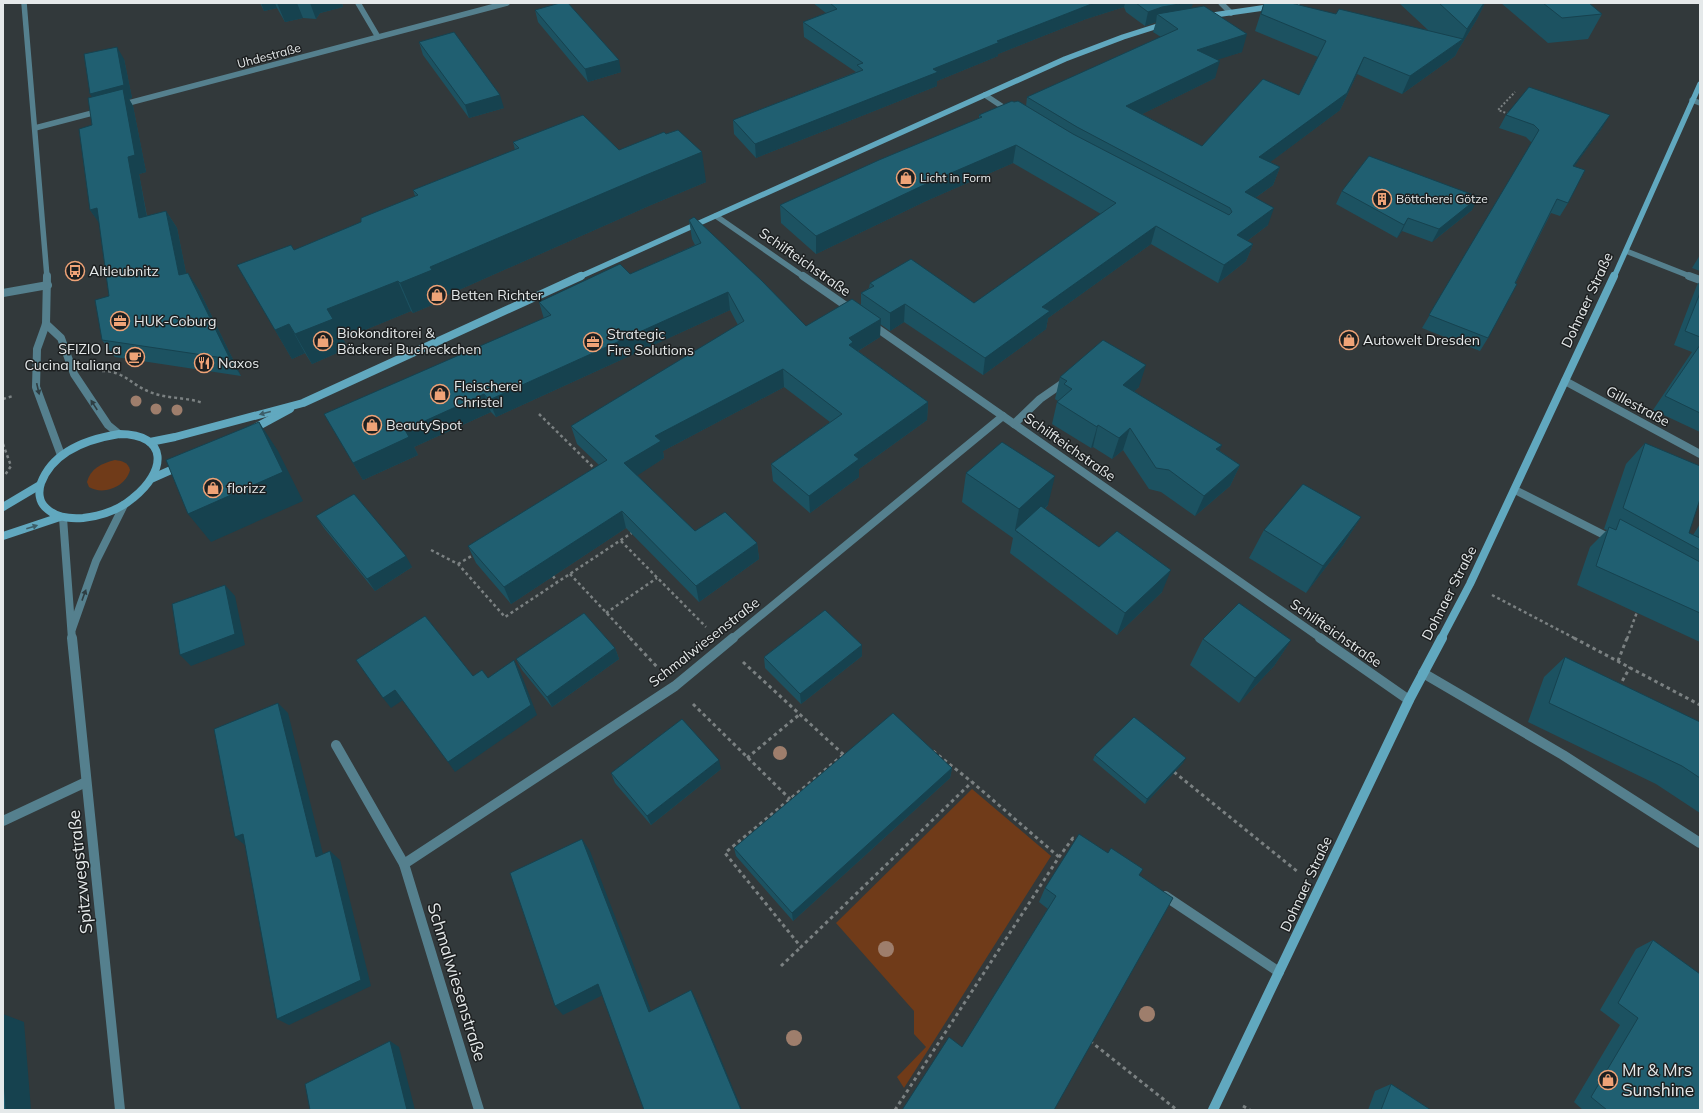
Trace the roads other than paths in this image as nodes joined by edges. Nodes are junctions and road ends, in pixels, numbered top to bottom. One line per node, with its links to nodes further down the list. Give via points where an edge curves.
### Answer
1 (24, 3): 16 (street)
2 (358, 3): 9 (street)
3 (508, 3): 9 (street, Uhdestraße)
4 (1221, 3): 6 (street)
5 (1297, 3): 6 (street)
6 (1231, 13): 7 (street)
7 (1199, 18)
8 (1172, 23): 11 (street, via 1123,37)
9 (378, 37): 13 (street, Uhdestraße)
10 (1700, 84): 12 (street, Dohnaer Straße)
11 (985, 95): 15 (street); 17 (street)
12 (1696, 101): 18 (street, Dohnaer Straße)
13 (111, 108)
14 (104, 110): 16 (street)
15 (1018, 116)
16 (35, 128): 20 (street)
17 (716, 216): 25 (street); 26 (street, Schilfteichstraße)
18 (1626, 251): 19 (street); 24 (street, Dohnaer Straße)
19 (1700, 280)
20 (48, 285): 21 (street); 22 (street)
21 (3, 293)
22 (46, 324): 28 (street, one-way to 22, via 108,425 74,374 61,338); 32 (street, one-way to 32, via 37,349 36,387)
23 (1070, 378): 27 (street, via 1040,399)
24 (1565, 381): 31 (street, Gillestraße); 36 (street, Dohnaer Straße)
25 (303, 403): 29 (street); 30 (street, one-way to 30)
26 (1002, 416): 27 (street, Schilfteichstraße); 49 (street, Schmalwiesenstraße, via 675,686)
27 (1014, 424): 44 (street, Schilfteichstraße)
28 (119, 434): 30 (street, via 137,435); 32 (street, via 79,444)
29 (245, 434)
30 (150, 442): 34 (street, via 158,452 159,464)
31 (1700, 454)
32 (61, 456): 35 (street, via 48,469)
33 (190, 462): 34 (street)
34 (154, 478): 37 (street)
35 (40, 484): 38 (street); 39 (street, via 39,498 46,510)
36 (1515, 490): 41 (street); 43 (street, Dohnaer Straße, via 1470,584)
37 (124, 505): 39 (street, via 93,517); 42 (street, Spitzwegstraße, one-way to 37, via 96,561)
38 (3, 507)
39 (62, 517): 40 (street, one-way to 39); 42 (street, Spitzwegstraße)
40 (3, 536)
41 (1617, 541)
42 (71, 631): 46 (street, Spitzwegstraße)
43 (1423, 673): 44 (street, Dohnaer Straße); 48 (street, via 1642,804)
44 (1409, 700): 51 (street, Dohnaer Straße)
45 (336, 745): 49 (street, Schmalwiesenstraße)
46 (86, 782): 47 (street); 52 (street, Spitzwegstraße)
47 (3, 821)
48 (1700, 843)
49 (404, 864): 53 (street, Schmalwiesenstraße)
50 (1165, 896): 51 (street)
51 (1279, 972): 54 (street, Dohnaer Straße)
52 (120, 1110)
53 (479, 1110)
54 (1213, 1110)

